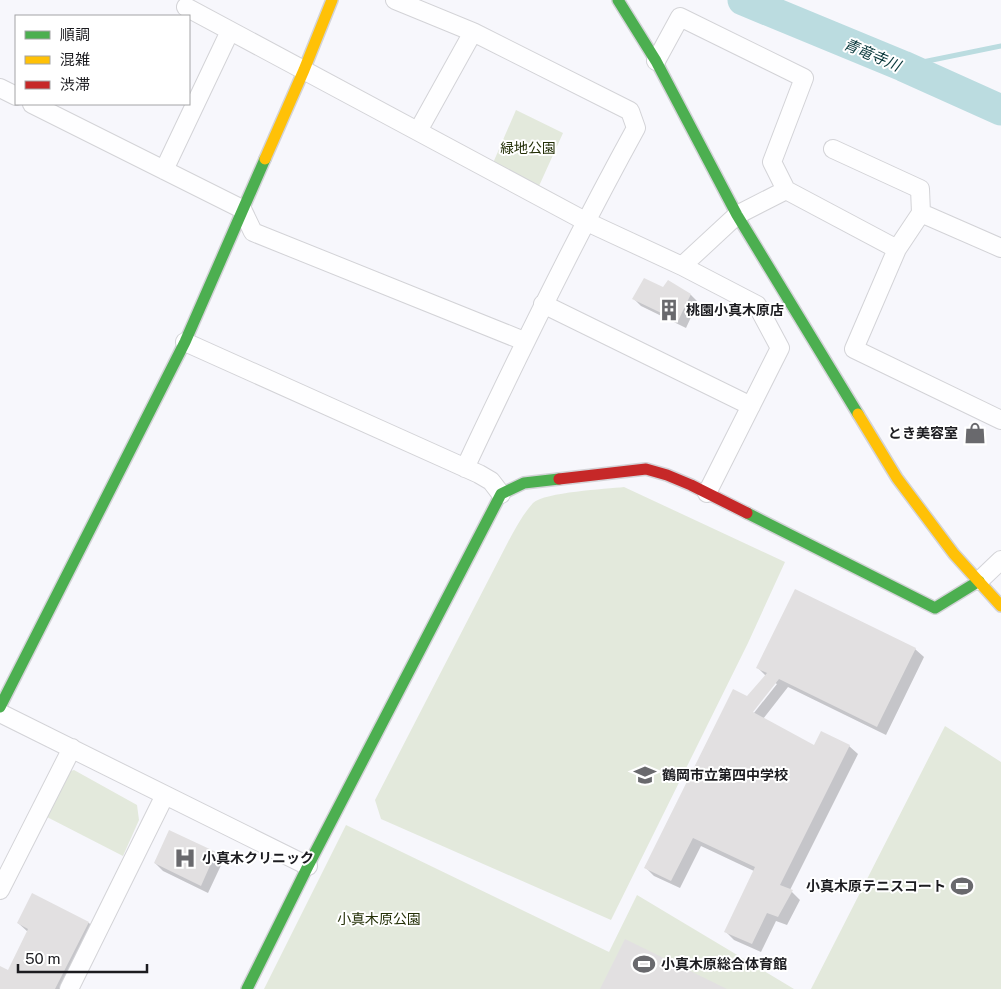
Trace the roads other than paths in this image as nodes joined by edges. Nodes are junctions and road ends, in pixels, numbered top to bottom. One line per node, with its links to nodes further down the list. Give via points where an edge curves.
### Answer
1 (332, 0): 8 (street)
2 (395, 0): 6 (street)
3 (618, 0): 7 (street)
4 (186, 7): 5 (street)
5 (230, 31): 8 (street); 14 (street)
6 (473, 32): 12 (street); 19 (street, via 630,111 636,128)
7 (656, 61): 15 (street, via 680,17 804,78 772,162); 18 (street)
8 (304, 70): 12 (street); 16 (street)
9 (0, 88): 10 (street)
10 (15, 96)
11 (34, 105): 14 (street)
12 (418, 132): 19 (street)
13 (833, 149): 17 (street, via 920,188)
14 (164, 170): 16 (street)
15 (786, 190): 18 (street); 21 (street)
16 (242, 209): 24 (street, via 253,232); 25 (street)
17 (921, 213): 20 (street); 21 (street)
18 (737, 215): 22 (street); 32 (street, via 897,478)
19 (585, 221): 22 (street); 23 (street)
20 (1001, 248)
21 (897, 249): 27 (street, via 854,349)
22 (682, 266): 26 (street, via 757,305 780,348)
23 (543, 304): 24 (street); 26 (street)
24 (524, 341): 28 (street)
25 (185, 342): 28 (street); 34 (street)
26 (751, 406): 29 (street)
27 (1001, 420)
28 (465, 468): 30 (street, via 491,481)
29 (707, 493): 30 (street, via 646,469 524,483); 32 (street, via 935,608)
30 (501, 494): 38 (street)
31 (1001, 560): 32 (street)
32 (978, 581): 33 (street)
33 (1001, 606)
34 (0, 707)
35 (0, 713): 36 (street)
36 (72, 748): 37 (street); 39 (street)
37 (165, 795): 38 (street); 40 (street)
38 (308, 866): 41 (street)
39 (0, 890)
40 (69, 989)
41 (247, 989)

